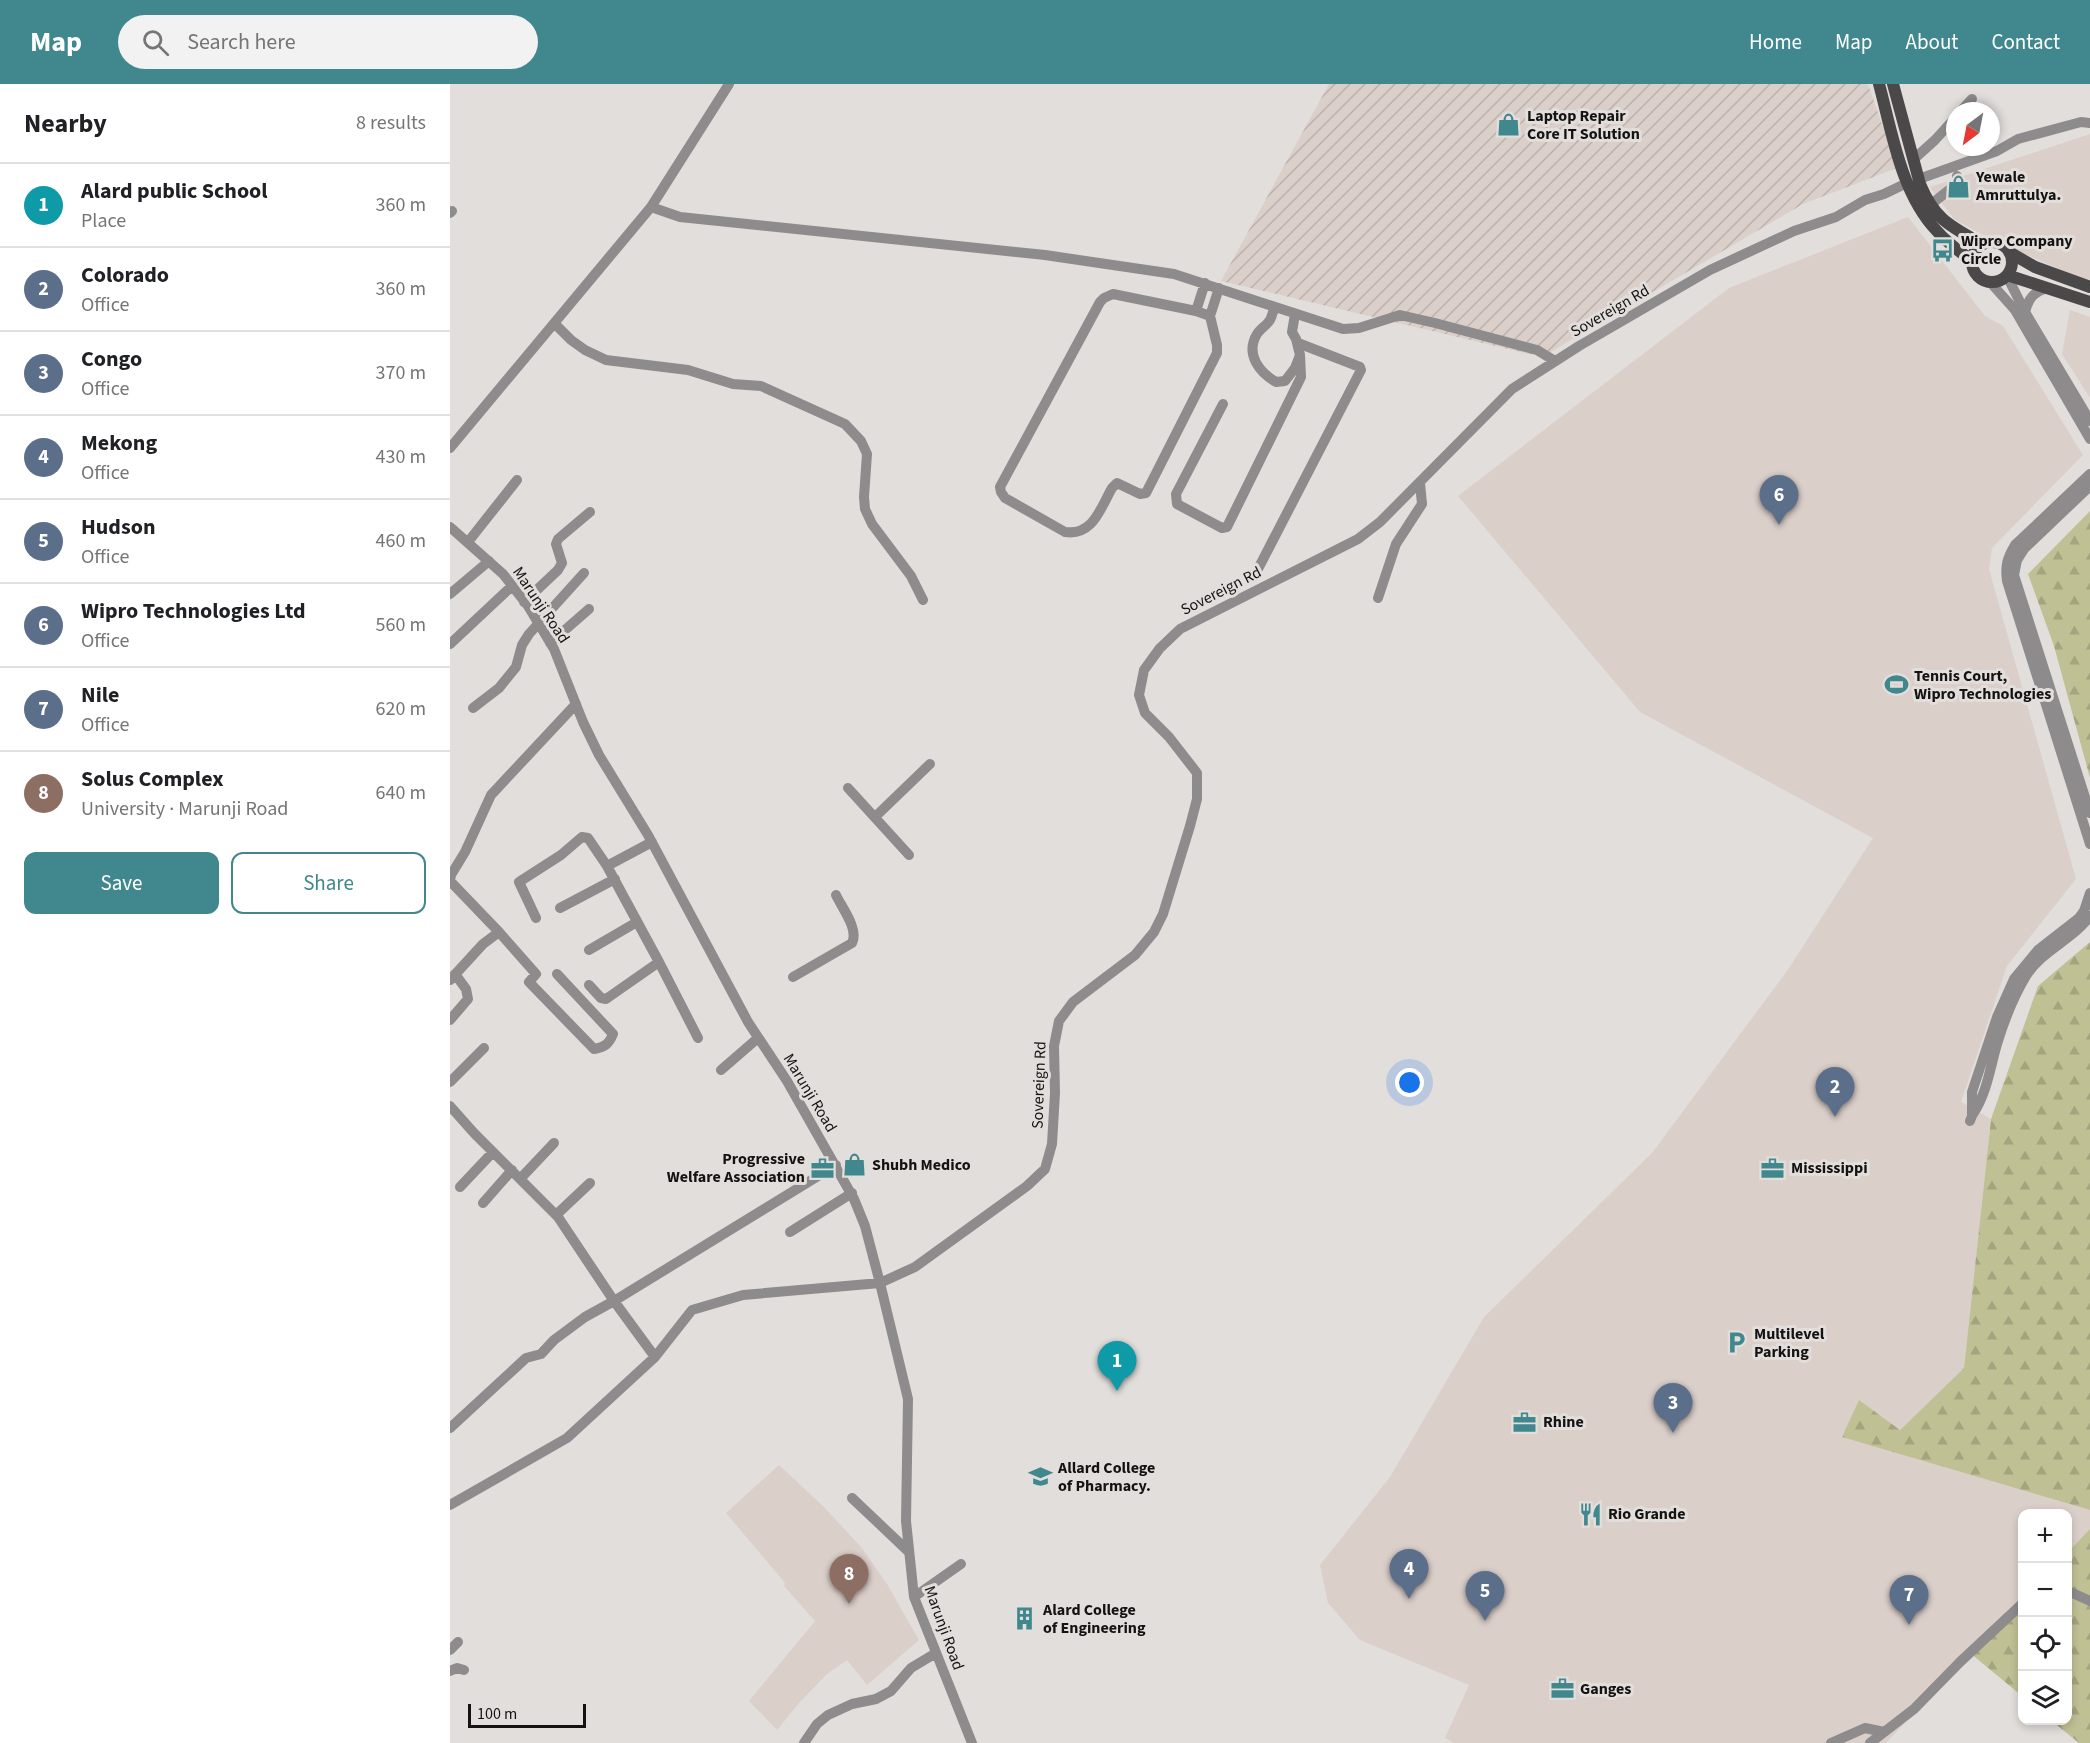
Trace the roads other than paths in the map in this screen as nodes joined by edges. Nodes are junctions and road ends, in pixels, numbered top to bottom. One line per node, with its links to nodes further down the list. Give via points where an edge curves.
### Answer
1 (729, 84): 13 (street)
2 (1879, 84): 11 (main road)
3 (1893, 84): 8 (main road)
4 (1972, 99): 5 (street)
5 (1969, 102)
6 (2090, 123): 10 (street, via 2081,122 2018,140)
7 (1946, 128): 8 (street)
8 (1914, 159): 10 (main road)
9 (1958, 176): 12 (street, via 1958,183)
10 (1919, 178): 12 (main road)
11 (1907, 183): 16 (main road, via 1934,229); 32 (street, Sovereign Rd, via 1710,270)
12 (1930, 205): 14 (main road, via 1947,224)
13 (651, 207): 19 (street, via 680,217 1045,255 1174,274); 29 (street)
14 (1982, 244): 15 (main road, via 1997,243); 16 (main road)
15 (2009, 252): 17 (main road, via 2011,266); 20 (main road, via 2035,267)
16 (1971, 260): 18 (main road, via 1976,274)
17 (2007, 275): 18 (main road); 22 (main road); 26 (street)
18 (1990, 282): 35 (street, via 2015,310)
19 (1205, 283): 21 (street); 25 (street)
20 (2090, 287)
21 (1219, 288): 24 (street); 28 (street)
22 (2048, 288): 23 (main road); 26 (street, via 2029,299)
23 (2090, 302)
24 (1275, 307): 27 (street); 31 (street, via 1269,322 1255,337 1252,353 1260,371 1276,382 1286,381)
25 (1196, 311): 28 (street); 28 (street, via 1118,294 1104,298 1000,487 1002,496 1065,532 1076,534 1089,526 1117,483 1146,493 1217,353)
26 (2025, 312): 34 (street)
27 (1295, 314): 30 (street, via 1292,332); 32 (street, via 1343,329 1400,315 1537,350)
28 (1210, 316)
29 (555, 324): 36 (street); 50 (street, via 585,350 606,360 688,370 733,384 761,386 844,424 861,441 867,454 865,509)
30 (1298, 343): 31 (street); 45 (street, via 1361,370)
31 (1300, 355): 33 (street, via 1301,377 1227,527 1222,528 1177,504 1176,494)
32 (1555, 361): 39 (street, Sovereign Rd, via 1512,388)
33 (1223, 404)
34 (2090, 421)
35 (2090, 439)
36 (450, 448)
37 (2090, 474): 63 (street, via 2015,546 2005,568)
38 (518, 480): 43 (street)
39 (1420, 483): 49 (street, via 1422,504 1396,544); 100 (street, Sovereign Rd, via 1358,539 1180,629 1144,670 1139,695 1145,713 1169,736 1197,773 1197,799 1163,914 1135,955 1073,1002 1059,1021 1054,1046 1052,1144 1045,1169 1028,1186 915,1267)
40 (2090, 486): 60 (street, via 2024,549 2014,575)
41 (590, 512): 51 (street, via 558,539 558,570)
42 (450, 527): 43 (street, Marunji Road)
43 (468, 542): 44 (street, Marunji Road)
44 (489, 561): 47 (street, Marunji Road); 48 (street)
45 (1258, 569)
46 (584, 573): 53 (street)
47 (512, 586): 51 (street, Marunji Road); 55 (street)
48 (450, 594)
49 (1378, 598)
50 (923, 600)
51 (524, 602): 53 (street, Marunji Road)
52 (589, 609): 54 (street)
53 (538, 624): 54 (street, Marunji Road); 57 (street, via 522,645 516,667 499,688)
54 (550, 643): 56 (street, Marunji Road)
55 (450, 644)
56 (576, 704): 62 (street, Marunji Road, via 599,755); 73 (street, via 491,795 451,875 450,881)
57 (472, 708)
58 (930, 764): 61 (street)
59 (848, 788): 61 (street)
60 (2090, 813)
61 (875, 817): 64 (street)
62 (652, 842): 65 (street); 82 (street, Marunji Road)
63 (2090, 843)
64 (909, 855)
65 (607, 866): 66 (street); 71 (street, via 585,837 519,882)
66 (615, 879): 69 (street); 72 (street)
67 (2090, 893): 84 (street, via 2079,918 2038,950 2014,979 2003,1000)
68 (836, 895): 78 (street, via 855,931 855,939)
69 (560, 908)
70 (2090, 916): 84 (street, via 2030,971)
71 (536, 918)
72 (637, 922): 74 (street); 75 (street)
73 (499, 932): 76 (street, via 536,974 529,981 594,1049 605,1047 613,1034); 77 (street)
74 (589, 950)
75 (659, 962): 79 (street, via 606,999); 81 (street)
76 (557, 974)
77 (453, 977): 80 (street, via 466,988 468,999)
78 (793, 977)
79 (589, 985)
80 (450, 1020)
81 (698, 1038)
82 (758, 1038): 85 (street); 91 (street, Marunji Road)
83 (484, 1048): 86 (street)
84 (1990, 1052): 88 (street, via 1981,1101)
85 (721, 1070)
86 (450, 1082)
87 (450, 1106): 90 (street)
88 (1971, 1118)
89 (554, 1143): 93 (street)
90 (493, 1152): 92 (street); 95 (street)
91 (836, 1166): 96 (street, Marunji Road); 101 (street)
92 (512, 1170): 93 (street); 97 (street)
93 (520, 1179): 98 (street)
94 (590, 1184): 98 (street)
95 (460, 1187)
96 (852, 1193): 99 (street); 100 (street, Marunji Road)
97 (483, 1203)
98 (556, 1215): 101 (street)
99 (790, 1232)
100 (880, 1283): 102 (street, Sovereign Rd, via 743,1295 692,1310); 106 (street, Marunji Road, via 908,1399)
101 (614, 1301): 102 (street); 103 (street, via 585,1317 541,1354 526,1358)
102 (656, 1357): 105 (street, Sovereign Rd, via 567,1437)
103 (450, 1428)
104 (852, 1498): 106 (street)
105 (450, 1505)
106 (909, 1552): 109 (street, Marunji Road)
107 (961, 1564): 109 (street)
108 (2072, 1593): 110 (street)
109 (914, 1597): 112 (street, Marunji Road)
110 (2090, 1601)
111 (2018, 1608): 115 (street, via 1914,1709)
112 (936, 1653): 116 (street, via 911,1668 891,1691 876,1700 852,1704 828,1715); 117 (street, Marunji Road)
113 (464, 1670): 114 (street)
114 (450, 1671)
115 (1884, 1732): 118 (street, via 1865,1728); 119 (street)
116 (804, 1743)
117 (972, 1743)
118 (1831, 1743)
119 (1870, 1743)

